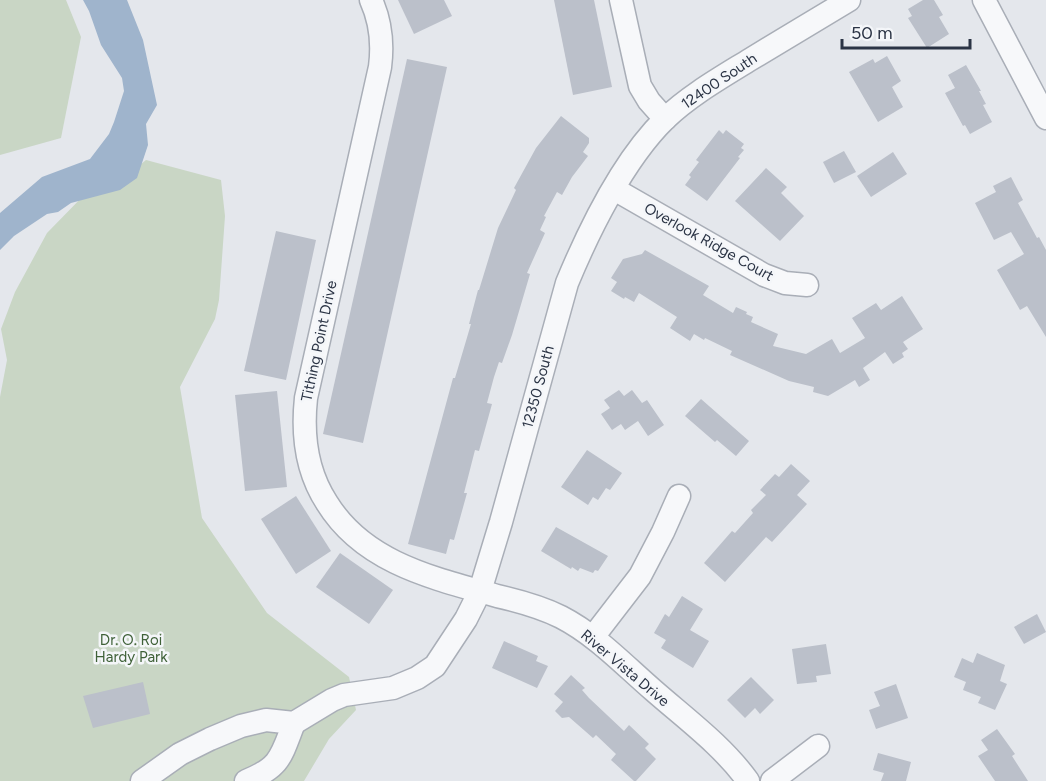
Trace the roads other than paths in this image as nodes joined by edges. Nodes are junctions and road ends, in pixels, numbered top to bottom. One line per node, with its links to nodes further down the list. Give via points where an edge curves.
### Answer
1 (371, 0): 10 (street, Tithing Point Drive, via 381,38 380,67 306,398 306,450 324,498 340,522 360,541 392,562)
2 (621, 0): 6 (street, via 640,86)
3 (849, 0): 6 (street, 12400 South, via 728,73)
4 (984, 0): 5 (street)
5 (1046, 118)
6 (665, 119): 7 (street, 12400 South)
7 (614, 189): 8 (street, Overlook Ridge Court, via 764,275 785,283); 10 (street, 12350 South, via 567,283)
8 (807, 285)
9 (679, 496): 11 (street, via 639,576)
10 (480, 591): 11 (street, River Vista Drive, via 562,617); 12 (street, 12350 South, via 435,666 393,688 344,695)
11 (593, 637): 16 (street, River Vista Drive, via 717,746)
12 (294, 723): 14 (street, via 266,720 241,726 180,754); 15 (street, via 276,765)
13 (818, 746): 17 (street)
14 (142, 781)
15 (246, 781)
16 (748, 781)
17 (772, 781)

